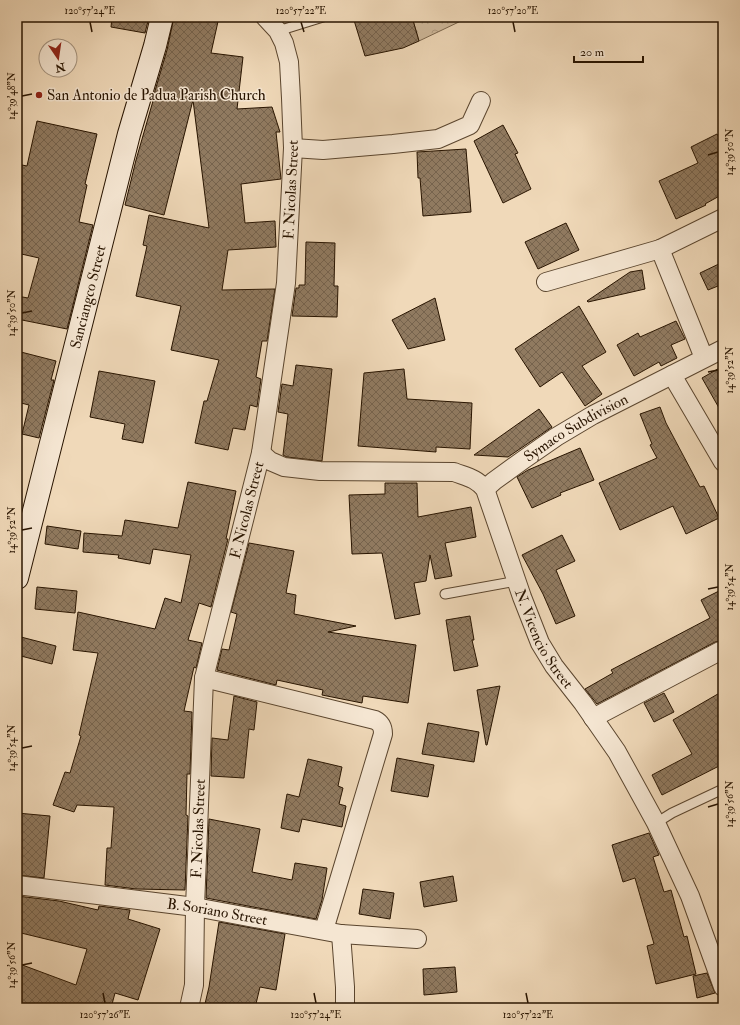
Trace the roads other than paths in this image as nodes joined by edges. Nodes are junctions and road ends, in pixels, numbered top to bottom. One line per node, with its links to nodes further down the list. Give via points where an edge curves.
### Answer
1 (162, 17): 16 (main road, Sanciangco Street, via 127,142)
2 (265, 17): 4 (street, F. Nicolas Street)
3 (323, 17): 4 (lane)
4 (278, 31): 6 (street, F. Nicolas Street, via 284,43 288,62)
5 (482, 101): 6 (street, via 470,125 438,139 322,150)
6 (292, 148): 13 (street, F. Nicolas Street, via 286,283)
7 (723, 218): 8 (street)
8 (660, 249): 9 (street); 11 (street)
9 (546, 282)
10 (723, 349): 11 (street, Symaco Subdivision)
11 (704, 358): 12 (street, Symaco Subdivision)
12 (672, 375): 14 (street); 15 (street, Symaco Subdivision, via 592,415 523,460)
13 (261, 453): 15 (street, via 270,461 284,467 320,471 454,472 479,482); 20 (street, F. Nicolas Street)
14 (723, 462)
15 (485, 489): 17 (street, N. Vicencio Street)
16 (17, 578)
17 (517, 581): 18 (lane); 21 (street, N. Vicencio Street, via 540,643)
18 (445, 594)
19 (720, 651): 21 (street)
20 (204, 678): 25 (street, F. Nicolas Street); 26 (street, via 375,720 382,726 383,734)
21 (593, 718): 23 (street, N. Vicencio Street, via 617,752)
22 (723, 789): 23 (lane)
23 (656, 823): 28 (street, N. Vicencio Street, via 690,896)
24 (17, 885): 25 (street, B. Soriano Street)
25 (195, 907): 26 (street, B. Soriano Street); 29 (street, F. Nicolas Street, via 194,985)
26 (333, 932): 27 (street, B. Soriano Street); 30 (street, via 345,987)
27 (417, 939)
28 (723, 987)
29 (188, 1008)
30 (344, 1008)

